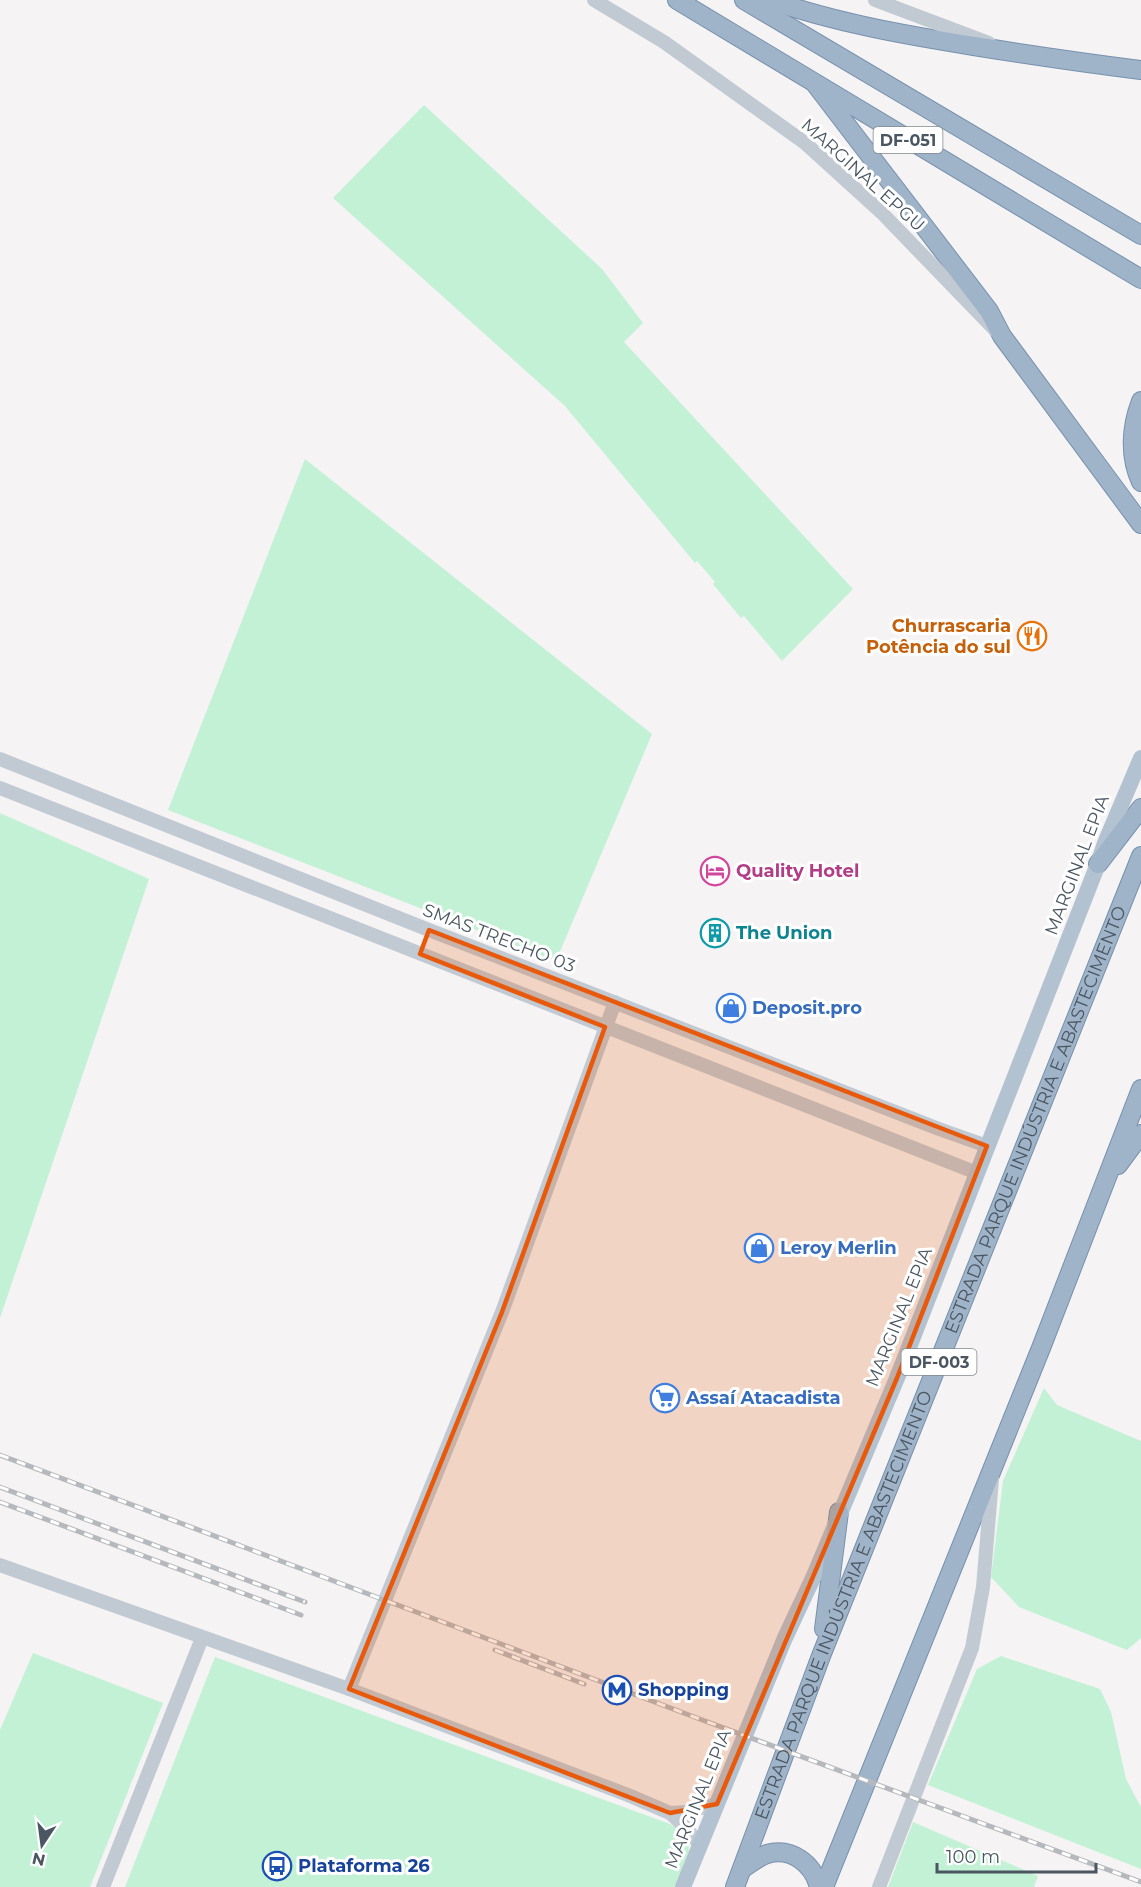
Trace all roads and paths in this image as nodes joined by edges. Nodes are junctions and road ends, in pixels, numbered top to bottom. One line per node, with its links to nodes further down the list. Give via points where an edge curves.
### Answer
1 (594, 0): 11 (street, MARGINAL EPGU, via 664,42 805,143 881,212)
2 (677, 0): 8 (highway, DF-051)
3 (744, 0): 9 (highway, DF-051)
4 (770, 0): 6 (highway, via 841,22)
5 (875, 0): 6 (street)
6 (1017, 53): 7 (highway)
7 (1141, 70)
8 (816, 86): 10 (highway, DF-051); 11 (highway, via 989,311)
9 (1141, 235)
10 (1141, 279)
11 (1002, 336): 14 (highway)
12 (1141, 401): 13 (highway, via 1132,443)
13 (1141, 482)
14 (1141, 524)
15 (1141, 758): 20 (main road, MARGINAL EPIA)
16 (0, 759): 21 (street, SMAS TRECHO 03)
17 (0, 788): 22 (street)
18 (1141, 808): 20 (highway)
19 (1141, 856): 37 (highway, ESTRADA PARQUE INDÚSTRIA E ABASTECIMENTO / DF-003)
20 (1098, 864): 29 (main road, MARGINAL EPIA)
21 (423, 928): 22 (street); 23 (street); 24 (street, SMAS TRECHO 03)
22 (406, 948): 23 (street)
23 (420, 954): 25 (street)
24 (615, 1002): 25 (street); 27 (street, SMAS TRECHO 03)
25 (605, 1027): 30 (street); 38 (street, via 502,1312)
26 (1141, 1089): 32 (highway)
27 (939, 1129): 29 (street, SMAS TRECHO 03); 30 (street)
28 (1141, 1134): 32 (highway)
29 (987, 1146): 31 (main road, MARGINAL EPIA)
30 (930, 1155): 31 (street)
31 (978, 1173): 34 (main road, MARGINAL EPIA)
32 (1103, 1186): 33 (highway)
33 (993, 1465): 47 (highway); 48 (street, via 983,1587 972,1648)
34 (839, 1512): 37 (highway); 39 (main road, MARGINAL EPIA)
35 (0, 1565): 36 (street)
36 (202, 1638): 38 (street); 43 (street)
37 (821, 1656): 42 (highway, ESTRADA PARQUE INDÚSTRIA E ABASTECIMENTO / DF-003)
38 (349, 1689): 40 (street)
39 (717, 1804): 40 (street); 41 (main road, MARGINAL EPIA)
40 (670, 1813): 41 (street)
41 (699, 1844): 44 (main road, MARGINAL EPIA)
42 (742, 1869): 45 (highway, ESTRADA PARQUE INDÚSTRIA E ABASTECIMENTO / DF-003); 46 (highway, via 767,1854 794,1856 814,1873)
43 (103, 1887)
44 (683, 1887)
45 (735, 1887)
46 (819, 1887)
47 (824, 1887)
48 (879, 1887)

